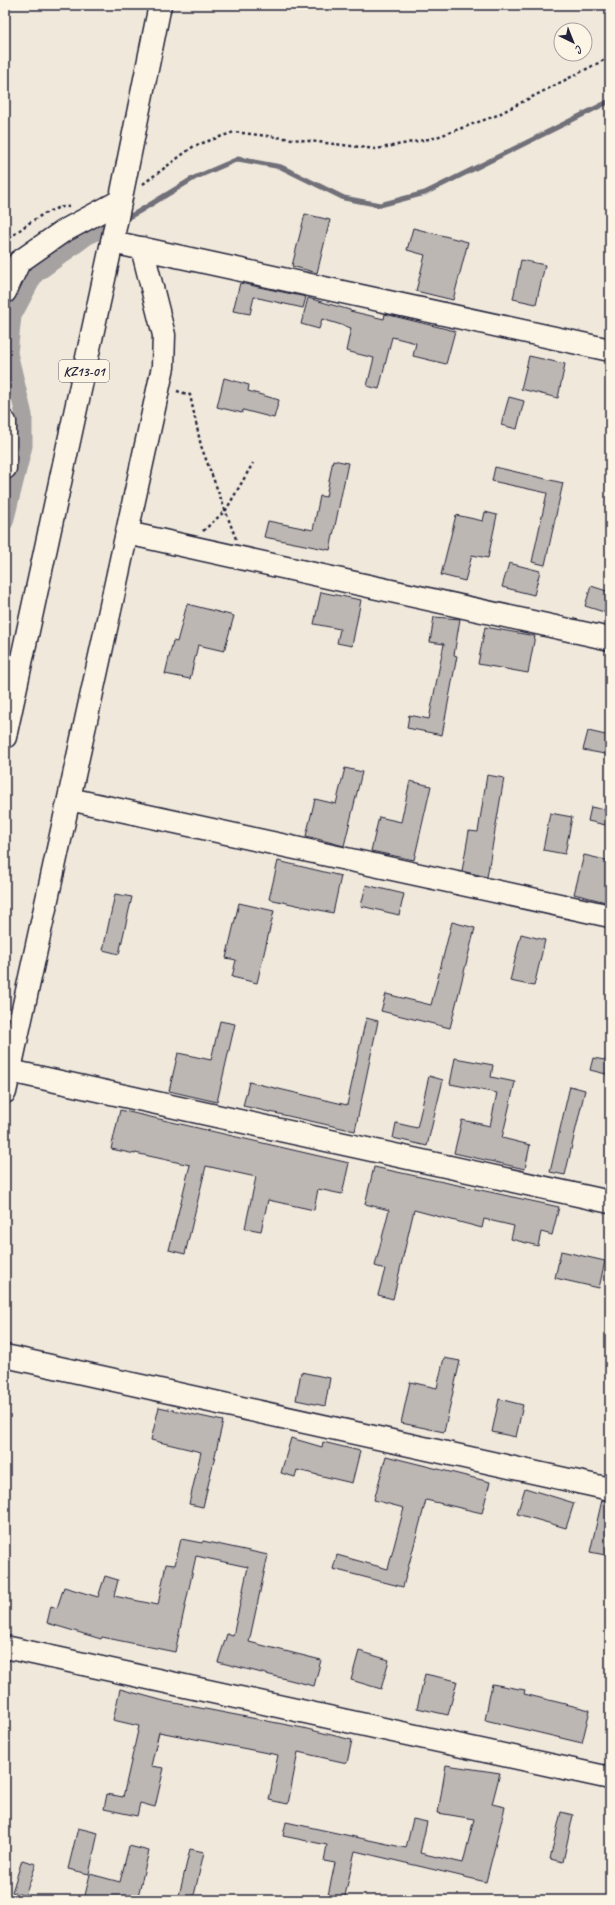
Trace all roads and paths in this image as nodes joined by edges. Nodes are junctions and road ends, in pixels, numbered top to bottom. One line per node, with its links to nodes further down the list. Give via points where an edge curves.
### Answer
1 (160, 5): 3 (main road, KZ13-01)
2 (610, 57): 3 (path, via 495,116 434,138 376,149 234,132 194,146)
3 (120, 201): 4 (main road, KZ13-01); 6 (main road, via 62,232 19,262)
4 (112, 242): 5 (main road); 17 (main road, KZ13-01)
5 (142, 248): 7 (main road); 8 (main road, via 164,335 163,367)
6 (5, 292)
7 (610, 350)
8 (159, 385): 12 (path, via 190,395 201,446); 13 (main road)
9 (5, 422): 11 (main road)
10 (253, 463): 12 (path)
11 (5, 468)
12 (226, 510): 14 (path); 15 (path)
13 (127, 533): 14 (main road); 18 (main road)
14 (187, 547): 15 (main road)
15 (244, 559): 16 (main road)
16 (610, 639)
17 (5, 737)
18 (69, 799): 19 (main road); 20 (main road)
19 (610, 916)
20 (7, 1081): 21 (main road)
21 (610, 1202)
22 (5, 1356): 23 (main road)
23 (610, 1489)
24 (5, 1647): 25 (main road)
25 (610, 1778)

